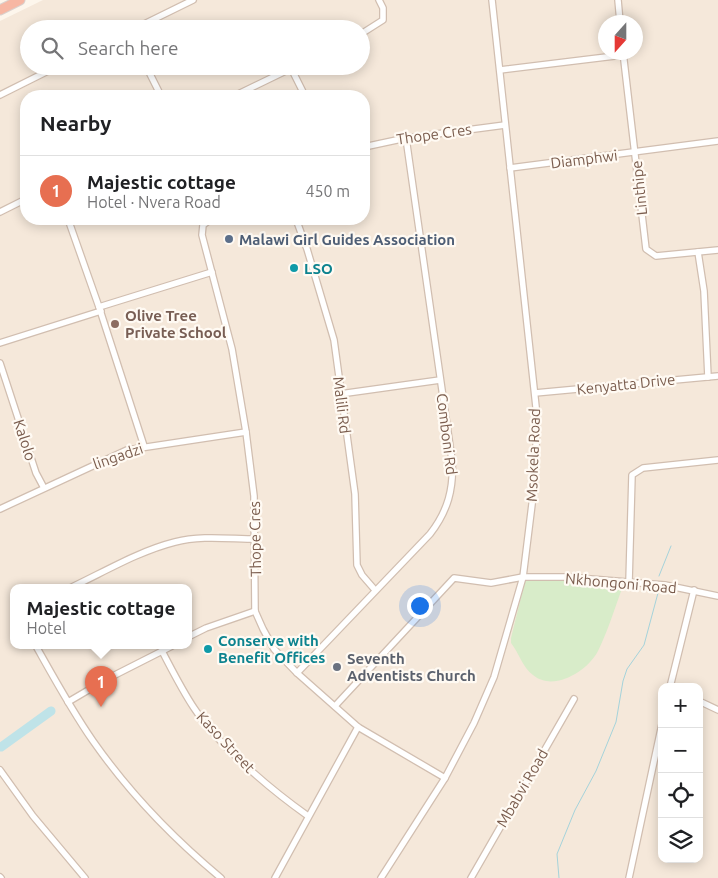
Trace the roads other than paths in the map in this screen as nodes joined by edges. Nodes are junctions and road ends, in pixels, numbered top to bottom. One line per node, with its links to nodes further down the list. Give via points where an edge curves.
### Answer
1 (20, 0): 6 (highway)
2 (193, 0): 8 (street)
3 (379, 0): 9 (street, via 383,20)
4 (492, 0): 12 (street, Msokela Road)
5 (618, 0): 7 (street)
6 (0, 10)
7 (619, 15)
8 (152, 20)
9 (370, 28)
10 (598, 57): 12 (street)
11 (624, 60): 25 (street, Linthipe)
12 (500, 70): 21 (street, Msokela Road)
13 (39, 75): 20 (street)
14 (150, 75): 17 (street)
15 (277, 75): 18 (street)
16 (297, 75): 19 (street)
17 (157, 90)
18 (246, 90)
19 (303, 90)
20 (0, 94)
21 (505, 126): 22 (street, Thope Cres); 26 (street, Msokela Road)
22 (406, 138): 24 (street, Thope Cres); 40 (street, Comboni Rd)
23 (718, 141): 25 (street, Diamphwi)
24 (370, 146)
25 (635, 153): 26 (street, Diamphwi); 33 (street, Linthipe, via 646,249 656,256)
26 (510, 168): 41 (street, Msokela Road)
27 (20, 202): 28 (street)
28 (0, 212)
29 (70, 225): 35 (street)
30 (203, 225): 34 (street, Thope Cres, via 201,231)
31 (298, 225): 42 (street, Malili Rd, via 334,340)
32 (718, 250): 33 (street, Linthipe)
33 (698, 252): 38 (street, via 704,291)
34 (212, 272): 35 (street); 43 (street, Thope Cres, via 232,349)
35 (100, 309): 36 (street); 44 (street)
36 (0, 343)
37 (0, 363): 46 (street, Kalolo, via 36,473)
38 (708, 376): 39 (street, Kenyatta Drive); 41 (street, Kenyatta Drive)
39 (718, 376)
40 (440, 380): 42 (street); 52 (street, Comboni Rd, via 452,460 448,503 430,534)
41 (534, 393): 49 (street, Msokela Road, via 538,429 535,480)
42 (340, 394): 52 (street, Malili Rd, via 354,494 357,565)
43 (246, 432): 44 (street, lingadzi); 48 (street, Thope Cres)
44 (144, 446): 46 (street, lingadzi, via 93,464)
45 (718, 460): 50 (street, via 643,468 632,475)
46 (44, 488): 47 (street, lingadzi)
47 (0, 509)
48 (256, 539): 51 (street, via 204,538 160,546); 55 (street, Thope Cres)
49 (523, 577): 50 (street, Nkhongoni Road); 64 (street, Nkhongoni Road, via 491,583 454,578); 69 (street, Msokela Road, via 494,677)
50 (629, 582): 53 (street, Nkhongoni Road)
51 (79, 584)
52 (375, 590): 59 (street, Comboni Rd)
53 (694, 590): 54 (street, Nkhongoni Road); 60 (street)
54 (718, 596)
55 (255, 611): 56 (street); 59 (street, Thope Cres, via 274,649)
56 (192, 635)
57 (38, 649): 62 (street)
58 (162, 650): 62 (street); 70 (street, Kaso Street, via 194,709 212,730 244,764)
59 (297, 673): 64 (street, Thope Cres)
60 (672, 683)
61 (574, 699): 75 (street, Mbabvi Road)
62 (68, 702): 72 (street, via 124,781)
63 (703, 702): 65 (street)
64 (334, 706): 66 (street, Thope Cres)
65 (718, 710)
66 (358, 727): 69 (street, Thope Cres); 70 (street)
67 (661, 728): 76 (street)
68 (0, 770): 71 (street, via 33,816)
69 (446, 778): 74 (street, Msokela Road)
70 (308, 816): 73 (street)
71 (85, 878)
72 (221, 878)
73 (275, 878)
74 (381, 878)
75 (471, 878)
76 (629, 878)

